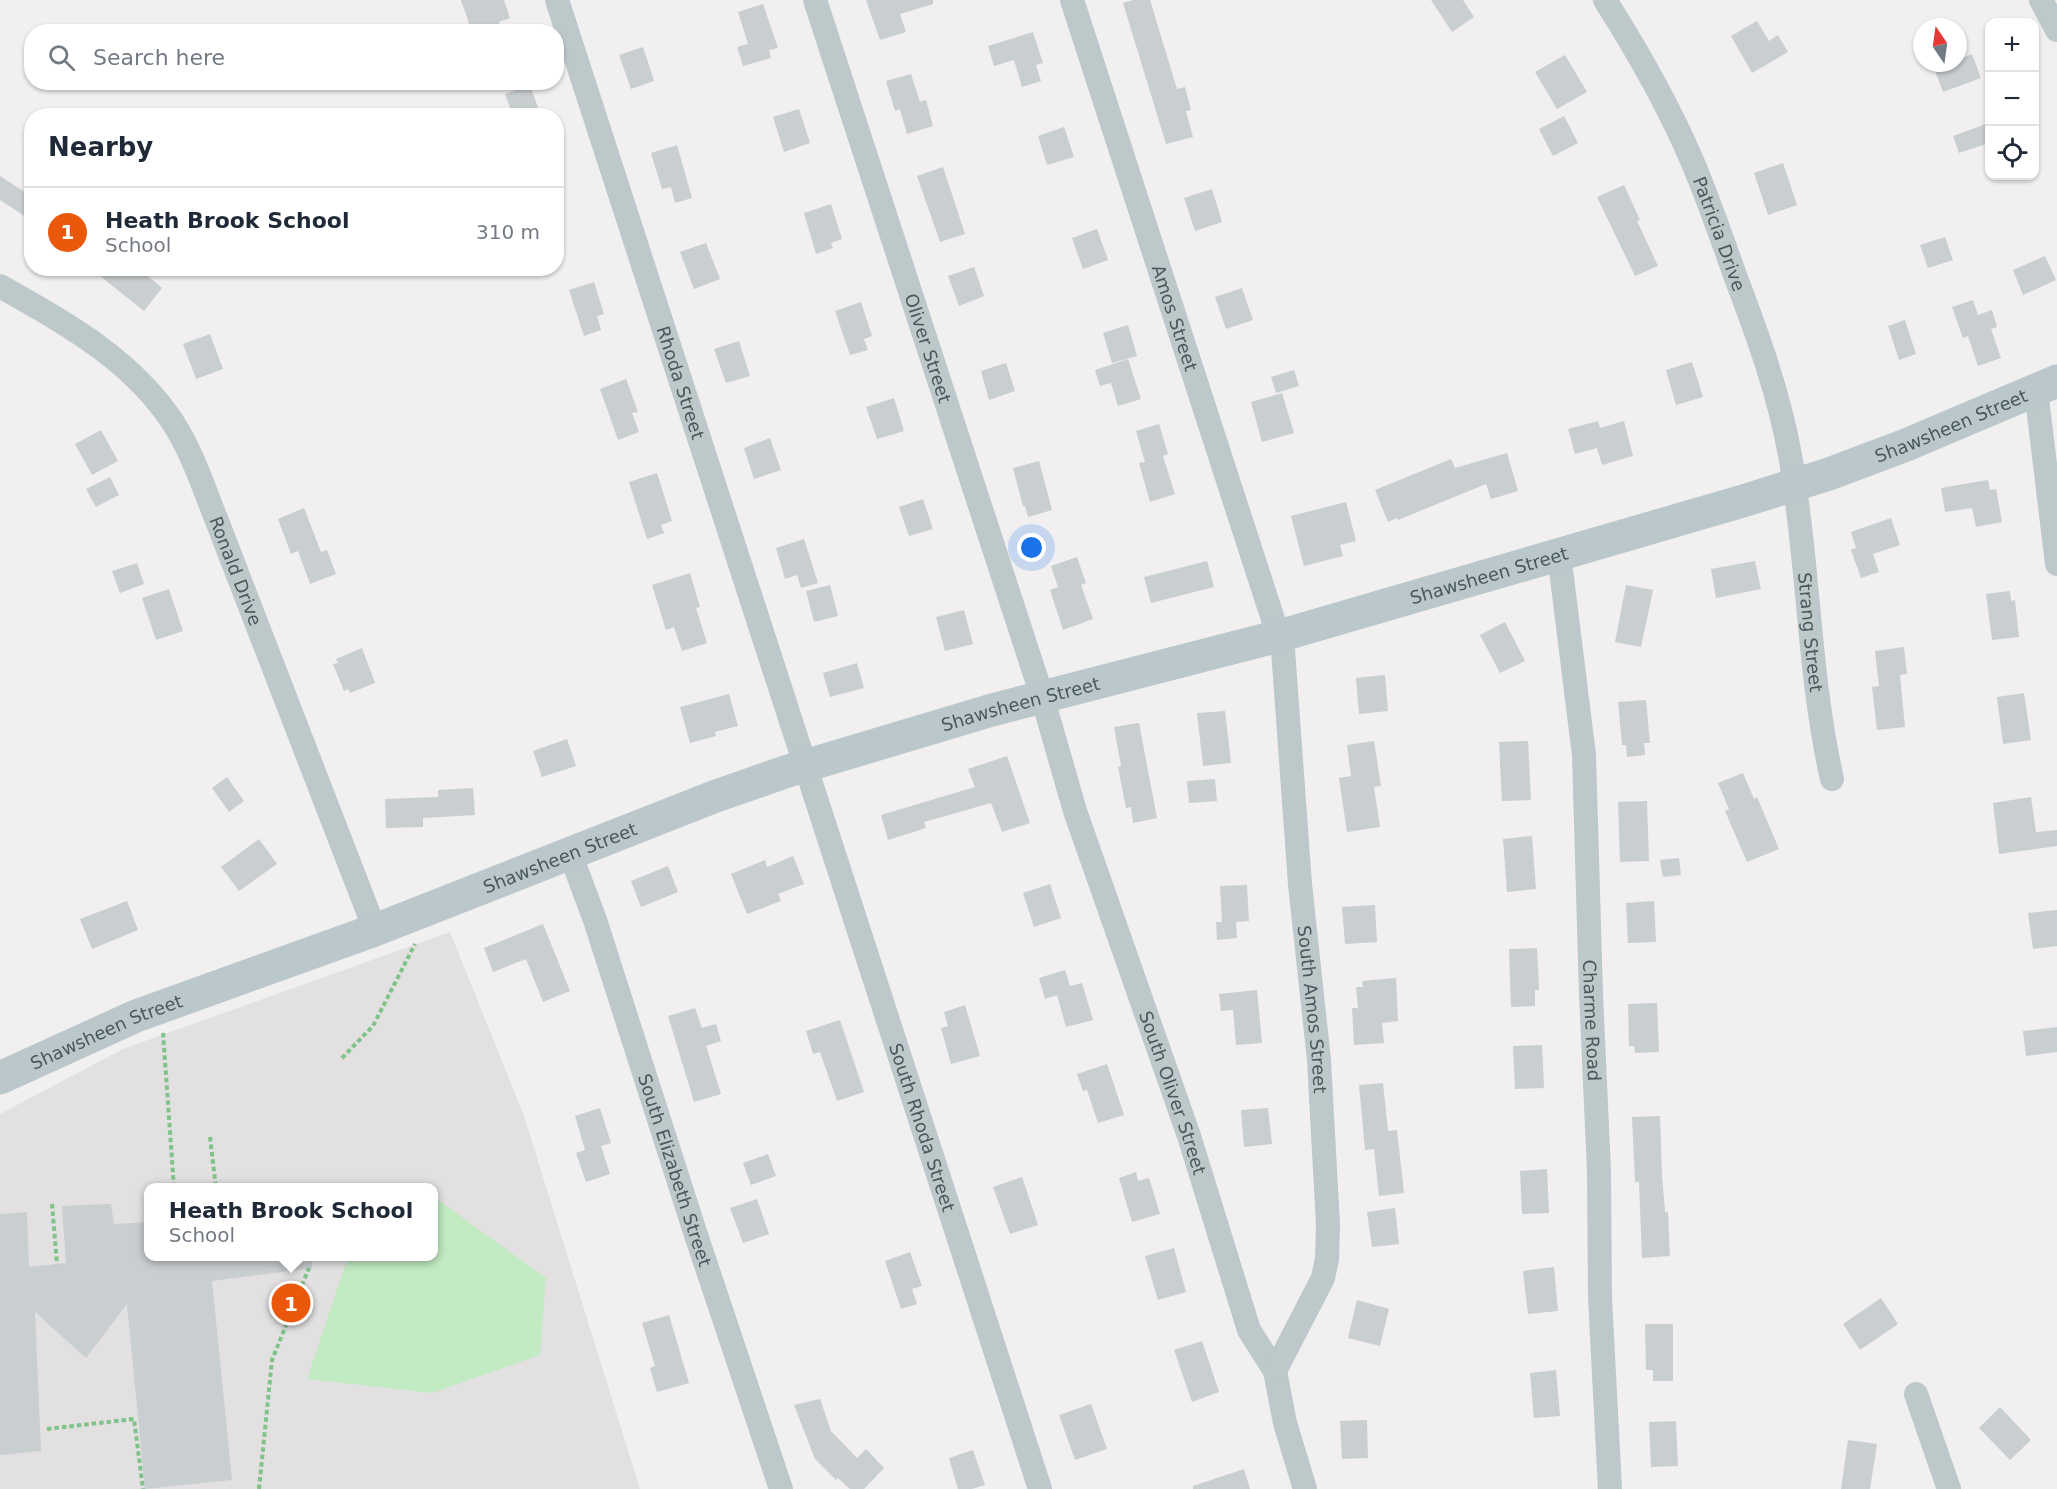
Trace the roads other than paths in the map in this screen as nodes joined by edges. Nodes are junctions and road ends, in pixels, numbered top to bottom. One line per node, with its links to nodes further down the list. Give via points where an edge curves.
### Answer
1 (557, 0): 14 (street, Rhoda Street)
2 (815, 0): 13 (street, Oliver Street)
3 (1072, 0): 12 (street, Amos Street)
4 (1605, 0): 9 (street, Patricia Drive, via 1648,71 1712,210 1773,383)
5 (2042, 0): 6 (street)
6 (2057, 30)
7 (0, 286): 17 (street, Ronald Drive, via 69,326 120,362 155,398 174,425 217,521)
8 (2046, 386): 9 (main road, Shawsheen Street, via 1906,445); 11 (street)
9 (1795, 485): 10 (main road, Shawsheen Street); 15 (street, Strang Street, via 1821,725)
10 (1559, 554): 12 (main road, Shawsheen Street); 24 (street, Charme Road, via 1584,755 1600,1298)
11 (2057, 564)
12 (1279, 636): 13 (main road, Shawsheen Street); 19 (street, South Amos Street, via 1319,1059 1328,1225 1323,1278)
13 (1042, 696): 14 (main road, Shawsheen Street); 19 (street, South Oliver Street, via 1076,811 1189,1136 1250,1330)
14 (807, 765): 16 (main road, Shawsheen Street); 22 (street, South Rhoda Street)
15 (1832, 779)
16 (570, 853): 17 (main road, Shawsheen Street); 21 (street, South Elizabeth Street)
17 (375, 930): 18 (main road, Shawsheen Street, via 136,1016)
18 (0, 1078)
19 (1275, 1371): 23 (street, South Oliver Street, via 1285,1423)
20 (1916, 1394): 25 (street)
21 (781, 1489)
22 (1040, 1489)
23 (1305, 1489)
24 (1610, 1489)
25 (1949, 1489)

